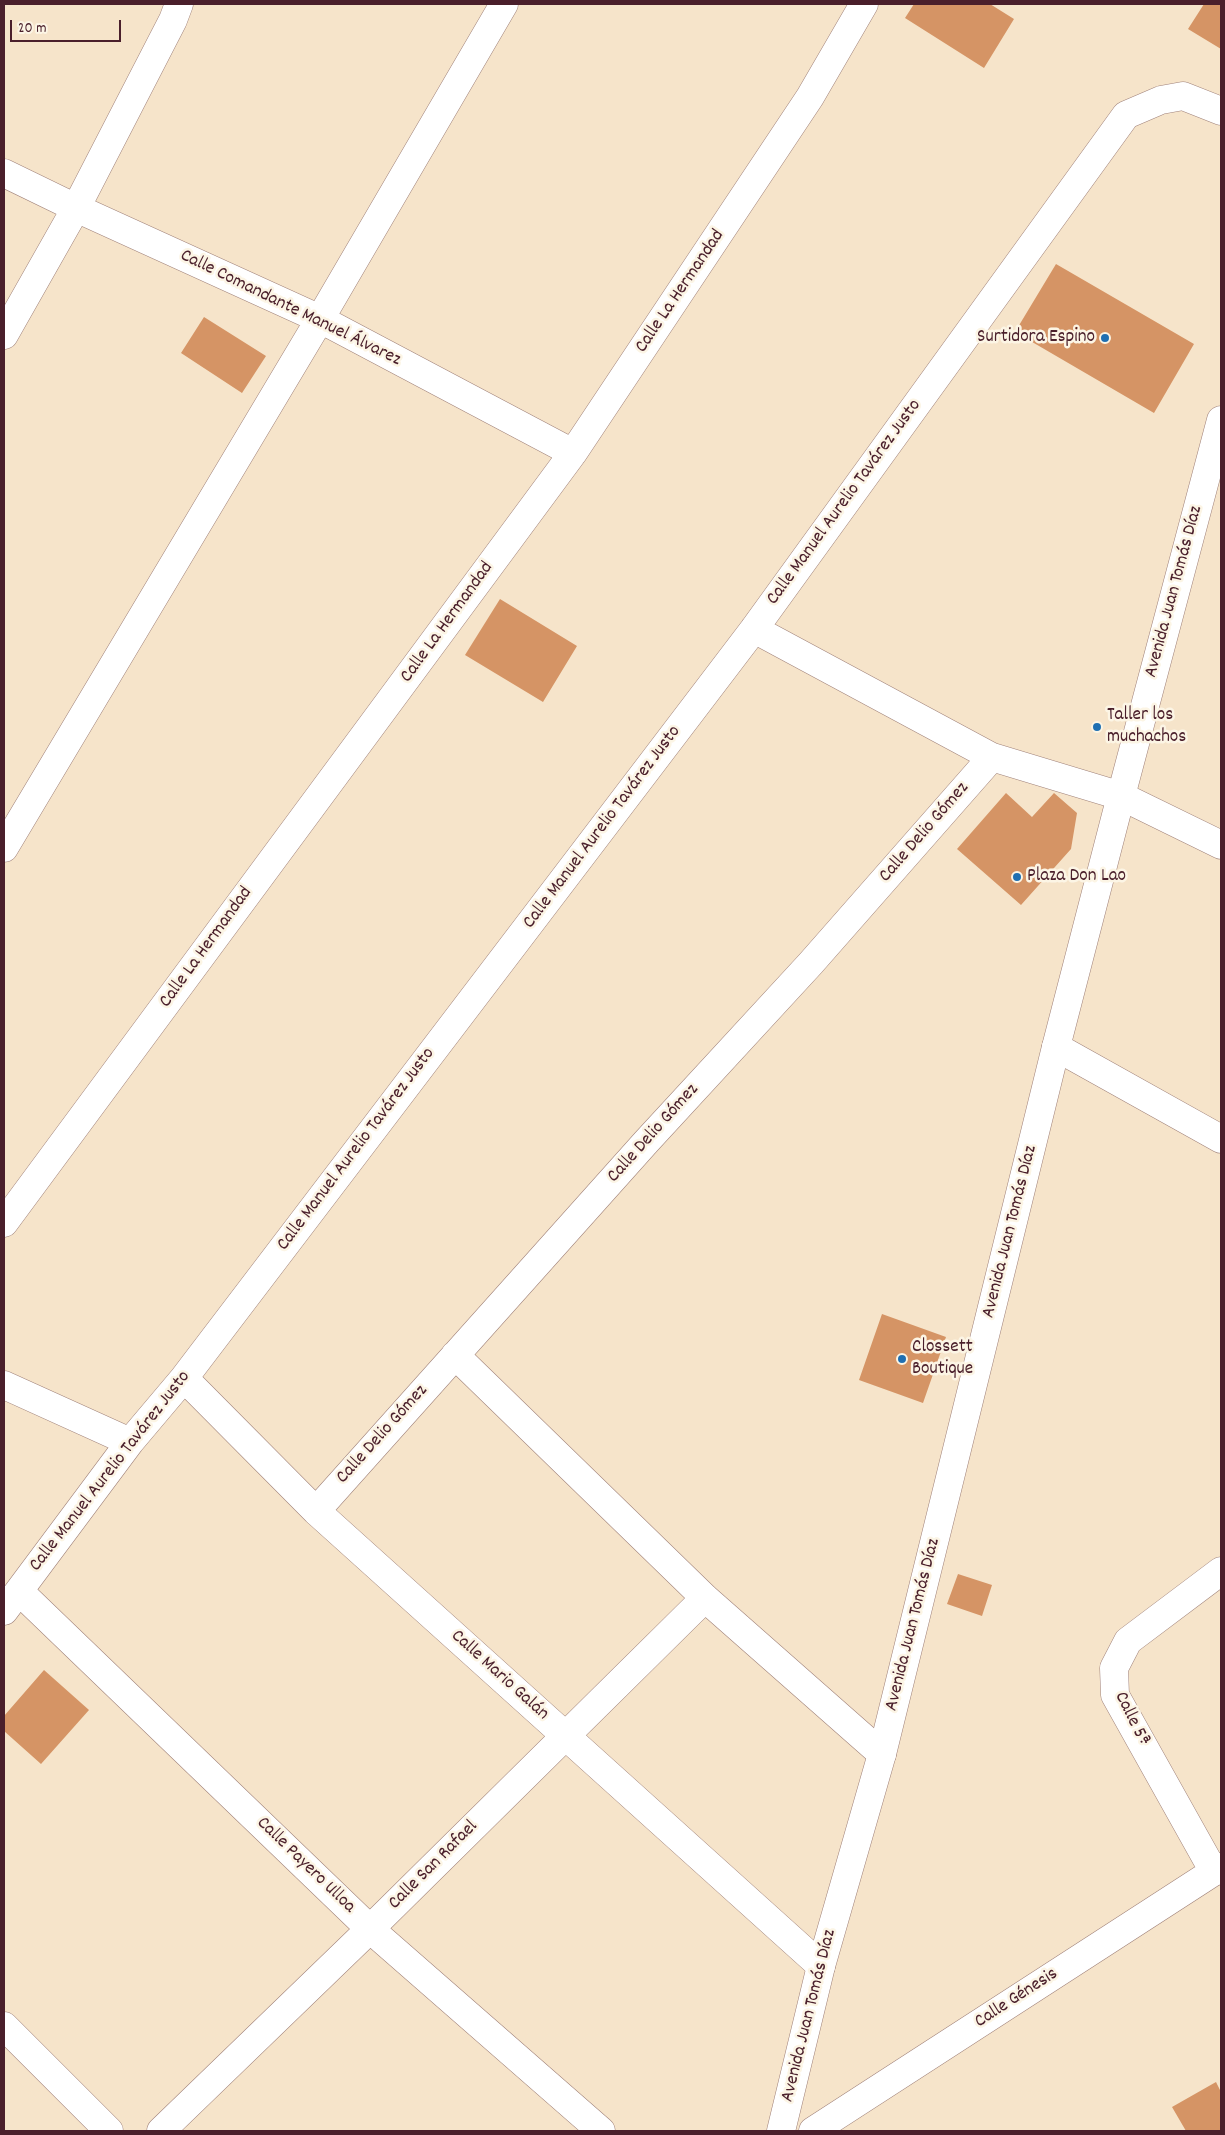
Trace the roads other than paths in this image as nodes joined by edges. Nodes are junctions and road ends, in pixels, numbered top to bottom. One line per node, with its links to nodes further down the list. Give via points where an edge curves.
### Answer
1 (179, 4): 6 (street)
2 (504, 4): 7 (street)
3 (864, 4): 10 (street, Calle La Hermandad, via 810,97)
4 (1221, 111): 11 (street, Calle Manuel Aurelio Tavárez Justo, via 1183,96 1161,100 1126,115)
5 (4, 173): 6 (street, Calle Comandante Manuel Álvarez)
6 (76, 208): 7 (street, Calle Comandante Manuel Álvarez); 8 (street)
7 (320, 319): 10 (street, Calle Comandante Manuel Álvarez); 15 (street)
8 (4, 335)
9 (1221, 420): 13 (street, Avenida Juan Tomás Díaz)
10 (573, 453): 18 (street, Calle La Hermandad)
11 (754, 629): 12 (street); 20 (street, Calle Manuel Aurelio Tavárez Justo)
12 (992, 757): 13 (street); 19 (street, Calle Delio Gómez, via 811,963)
13 (1121, 796): 14 (street); 16 (street, Avenida Juan Tomás Díaz)
14 (1221, 845)
15 (4, 848)
16 (1056, 1047): 17 (street); 28 (street, Avenida Juan Tomás Díaz)
17 (1221, 1139)
18 (4, 1223)
19 (455, 1355): 23 (street, Calle Delio Gómez); 25 (street)
20 (184, 1378): 22 (street, Calle Manuel Aurelio Tavárez Justo); 23 (street, Calle Mario Galán)
21 (4, 1385): 22 (street)
22 (130, 1442): 26 (street, Calle Manuel Aurelio Tavárez Justo)
23 (316, 1511): 27 (street, Calle Mario Galán)
24 (1221, 1571): 29 (street, Calle 5ª, via 1128,1640 1114,1668 1115,1694)
25 (705, 1598): 27 (street, Calle San Rafael); 28 (street)
26 (12, 1601): 30 (street, Calle Payero Ulloa)
27 (564, 1736): 30 (street, Calle San Rafael); 31 (street, Calle Mario Galán)
28 (882, 1754): 31 (street, Avenida Juan Tomás Díaz)
29 (1218, 1869): 37 (street, Calle Génesis)
30 (370, 1929): 34 (street, Calle San Rafael); 35 (street, Calle Payero Ulloa)
31 (821, 1966): 36 (street, Avenida Juan Tomás Díaz)
32 (4, 2026): 33 (street)
33 (109, 2131)
34 (161, 2131)
35 (601, 2131)
36 (781, 2131)
37 (813, 2131)

